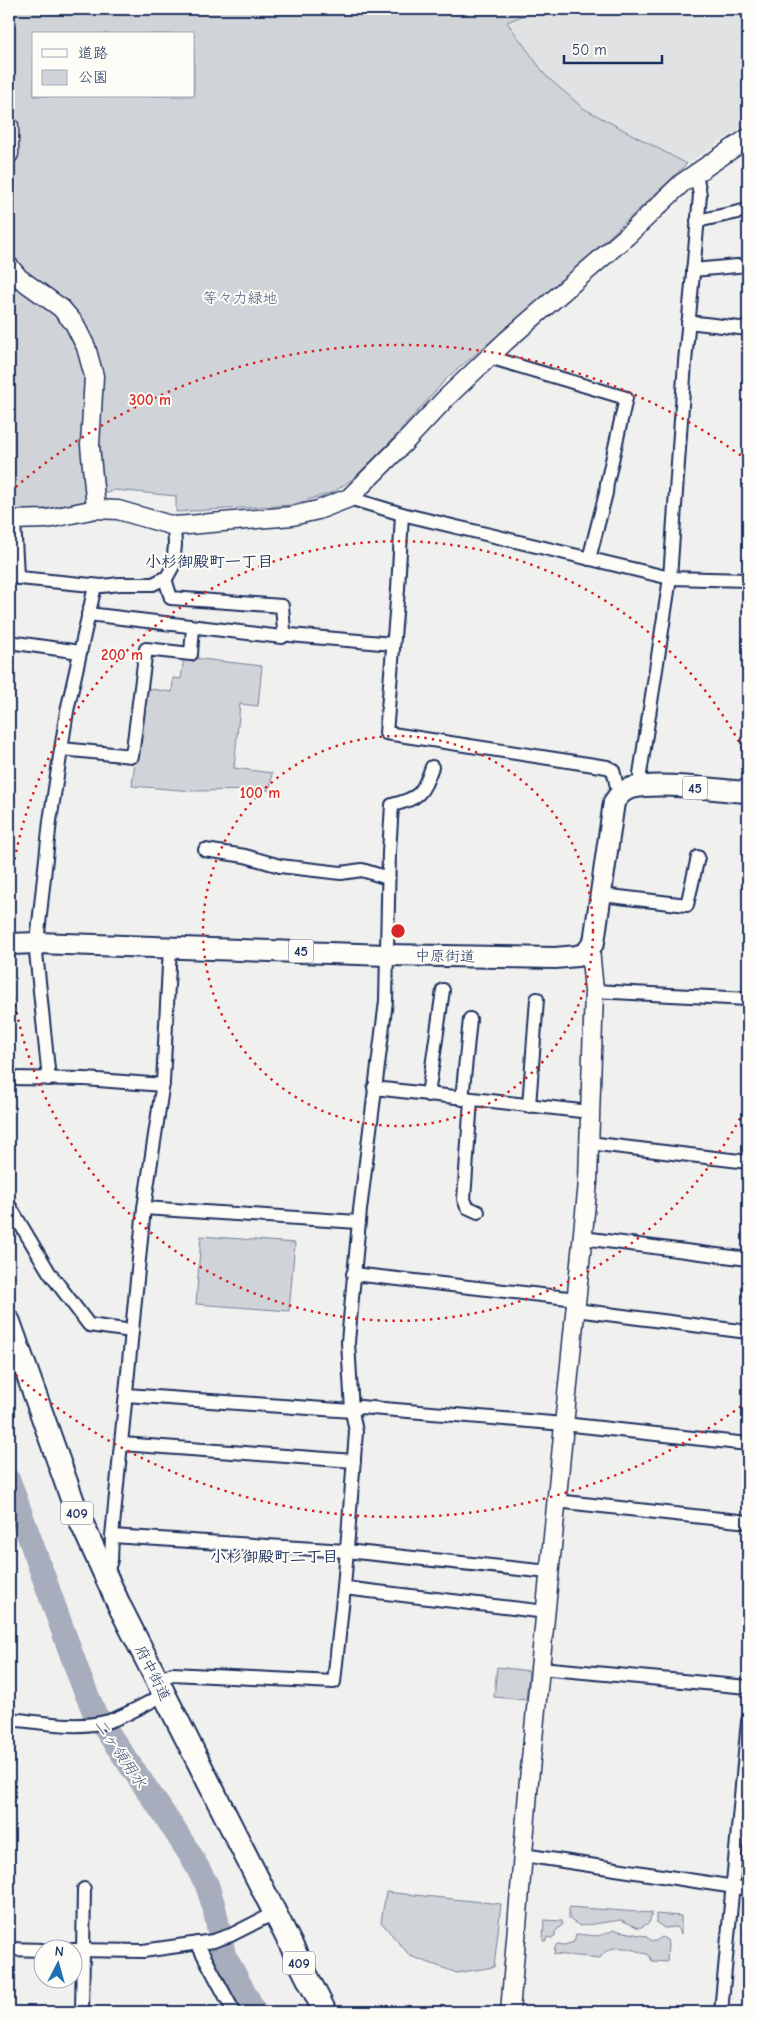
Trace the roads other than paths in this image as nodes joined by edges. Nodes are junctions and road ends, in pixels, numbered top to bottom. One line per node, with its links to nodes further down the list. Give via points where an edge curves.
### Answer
1 (9, 126): 3 (street)
2 (748, 138): 4 (street)
3 (9, 154)
4 (696, 174): 6 (street, via 700,195); 12 (street, via 682,183)
5 (748, 210): 6 (street)
6 (697, 221): 9 (street)
7 (748, 265): 9 (street)
8 (9, 266): 14 (street, via 19,278 61,308 74,323 86,347 94,376 90,445)
9 (693, 270): 10 (street)
10 (688, 322): 11 (street); 20 (street)
11 (748, 329)
12 (490, 357): 13 (street); 18 (street, via 626,398)
13 (348, 498): 15 (street); 17 (street, via 292,516)
14 (96, 508): 16 (street, via 47,519); 17 (street, via 118,510)
15 (402, 514): 18 (street); 28 (street)
16 (11, 520): 19 (street)
17 (174, 526): 21 (street, via 173,566)
18 (589, 559): 20 (street)
19 (13, 577): 23 (street)
20 (670, 578): 22 (street); 32 (street, via 640,774)
21 (165, 579): 23 (street, via 153,584); 26 (street, via 171,598 282,606)
22 (748, 580)
23 (95, 586): 24 (street)
24 (88, 614): 25 (street); 29 (street)
25 (193, 627): 26 (street, via 282,637); 30 (street, via 191,654 146,649 132,756)
26 (286, 634): 28 (street)
27 (9, 642): 29 (street)
28 (393, 644): 34 (street, via 386,732 607,768 613,770)
29 (80, 652): 30 (street)
30 (62, 748): 39 (street, via 50,821)
31 (432, 767): 37 (street, via 419,795 392,805)
32 (641, 787): 33 (main road, 45); 34 (main road, 45)
33 (748, 792)
34 (619, 795): 38 (main road, via 614,802)
35 (205, 850): 37 (street, via 280,866 341,873 362,870)
36 (698, 857): 38 (street, via 686,906)
37 (388, 878): 43 (street)
38 (602, 895): 42 (main road, via 597,932)
39 (37, 943): 40 (main road, 中原街道 / 45); 41 (main road, 中原街道 / 45); 50 (street)
40 (9, 944)
41 (170, 947): 43 (main road, 中原街道 / 45); 51 (street)
42 (590, 949): 43 (main road, 中原街道 / 45, via 577,956 555,958); 45 (street)
43 (387, 955): 52 (street, via 386,1001)
44 (443, 990): 53 (street)
45 (594, 991): 47 (street); 56 (street)
46 (537, 999): 55 (street)
47 (748, 999)
48 (470, 1020): 54 (street)
49 (9, 1078): 50 (street)
50 (49, 1079): 51 (street)
51 (163, 1085): 60 (street)
52 (374, 1088): 53 (street); 62 (street)
53 (428, 1095): 54 (street)
54 (467, 1099): 55 (street); 61 (street, via 464,1199 467,1207)
55 (529, 1106): 56 (street)
56 (590, 1112): 57 (street)
57 (589, 1143): 58 (street); 63 (street)
58 (748, 1162)
59 (9, 1206): 68 (street, via 48,1272 89,1325)
60 (144, 1208): 62 (street); 68 (street)
61 (478, 1212)
62 (358, 1222): 65 (street)
63 (584, 1238): 64 (street); 66 (street)
64 (748, 1259)
65 (353, 1274): 66 (street); 71 (street, via 348,1360)
66 (576, 1305): 69 (street); 72 (street)
67 (9, 1322): 80 (highway, 府中街道 / 409, via 77,1513)
68 (132, 1331): 70 (street)
69 (748, 1332)
70 (126, 1395): 71 (street); 73 (street)
71 (352, 1410): 72 (street, via 360,1407); 75 (street, via 356,1432)
72 (564, 1424): 74 (street); 76 (street)
73 (122, 1444): 75 (street); 78 (street)
74 (748, 1444)
75 (354, 1461): 79 (street)
76 (556, 1501): 77 (street); 81 (street)
77 (748, 1522)
78 (112, 1536): 79 (street); 80 (street, via 111,1560)
79 (346, 1551): 81 (street); 82 (street)
80 (104, 1571): 86 (highway, 府中街道 / 409)
81 (549, 1572): 83 (street)
82 (344, 1588): 83 (street); 86 (street, via 334,1682 172,1674)
83 (546, 1612): 84 (street)
84 (540, 1668): 85 (street); 89 (street)
85 (748, 1687)
86 (161, 1688): 87 (street, via 109,1721 68,1724); 93 (highway, 府中街道 / 409)
87 (9, 1719)
88 (748, 1721): 90 (street)
89 (524, 1855): 90 (street); 103 (street)
90 (731, 1888): 92 (street); 104 (street)
91 (84, 1889): 94 (street)
92 (748, 1890)
93 (274, 1913): 95 (street, via 228,1937); 102 (highway, 府中街道 / 409)
94 (79, 1938)
95 (196, 1942): 98 (street, via 143,1951); 101 (street)
96 (9, 1949): 97 (street)
97 (32, 1950)
98 (82, 1950)
99 (80, 1988): 100 (street)
100 (82, 2012)
101 (234, 2012)
102 (325, 2012)
103 (510, 2012)
104 (721, 2012)

